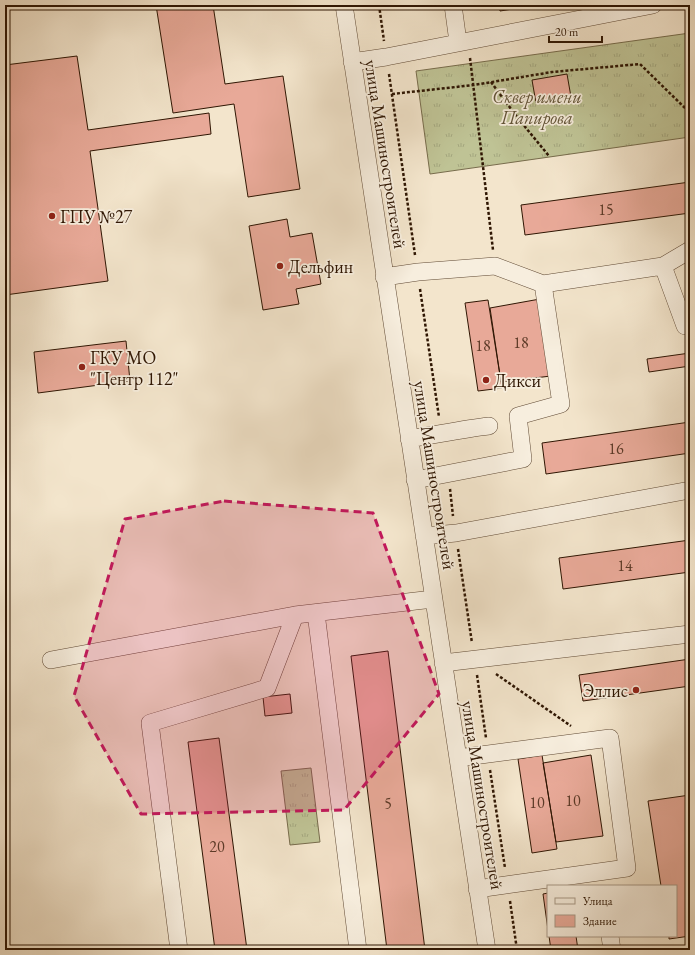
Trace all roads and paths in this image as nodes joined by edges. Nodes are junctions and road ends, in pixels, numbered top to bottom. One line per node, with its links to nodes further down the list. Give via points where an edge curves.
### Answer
1 (344, 5): 6 (street, улица Машиностроителей)
2 (453, 5): 5 (street)
3 (653, 5): 5 (street)
4 (689, 5): 10 (path)
5 (463, 41): 6 (street); 8 (path)
6 (352, 62): 17 (street, улица Машиностроителей)
7 (491, 82): 8 (path); 10 (path, via 552,72 640,64); 13 (path)
8 (474, 84): 9 (path); 15 (path)
9 (392, 94)
10 (686, 109): 11 (path); 12 (path)
11 (690, 116)
12 (690, 124)
13 (549, 156)
14 (690, 250): 16 (street)
15 (495, 266): 17 (street); 18 (street)
16 (663, 266): 18 (street); 19 (street, via 685,326)
17 (384, 277): 21 (street, улица Машиностроителей)
18 (543, 284): 22 (street, via 561,404 518,416 523,459)
19 (690, 325)
20 (489, 426): 21 (street)
21 (409, 439): 22 (street, улица Машиностроителей)
22 (415, 480): 24 (street, улица Машиностроителей)
23 (690, 490): 24 (street, via 456,533)
24 (424, 536): 25 (street, улица Машиностроителей)
25 (433, 598): 26 (street); 31 (street, улица Машиностроителей)
26 (316, 613): 27 (street); 38 (street)
27 (295, 615): 30 (street); 37 (street, via 267,688 150,723)
28 (690, 634): 29 (street)
29 (474, 659): 31 (street); 32 (path)
30 (50, 660)
31 (443, 663): 33 (street, улица Машиностроителей)
32 (593, 741): 33 (street); 34 (street, via 610,738 627,868)
33 (458, 758): 35 (street, улица Машиностроителей)
34 (601, 879): 35 (street)
35 (477, 889): 39 (street, улица Машиностроителей)
36 (610, 937): 40 (street)
37 (179, 950)
38 (358, 950)
39 (487, 950)
40 (612, 950)

